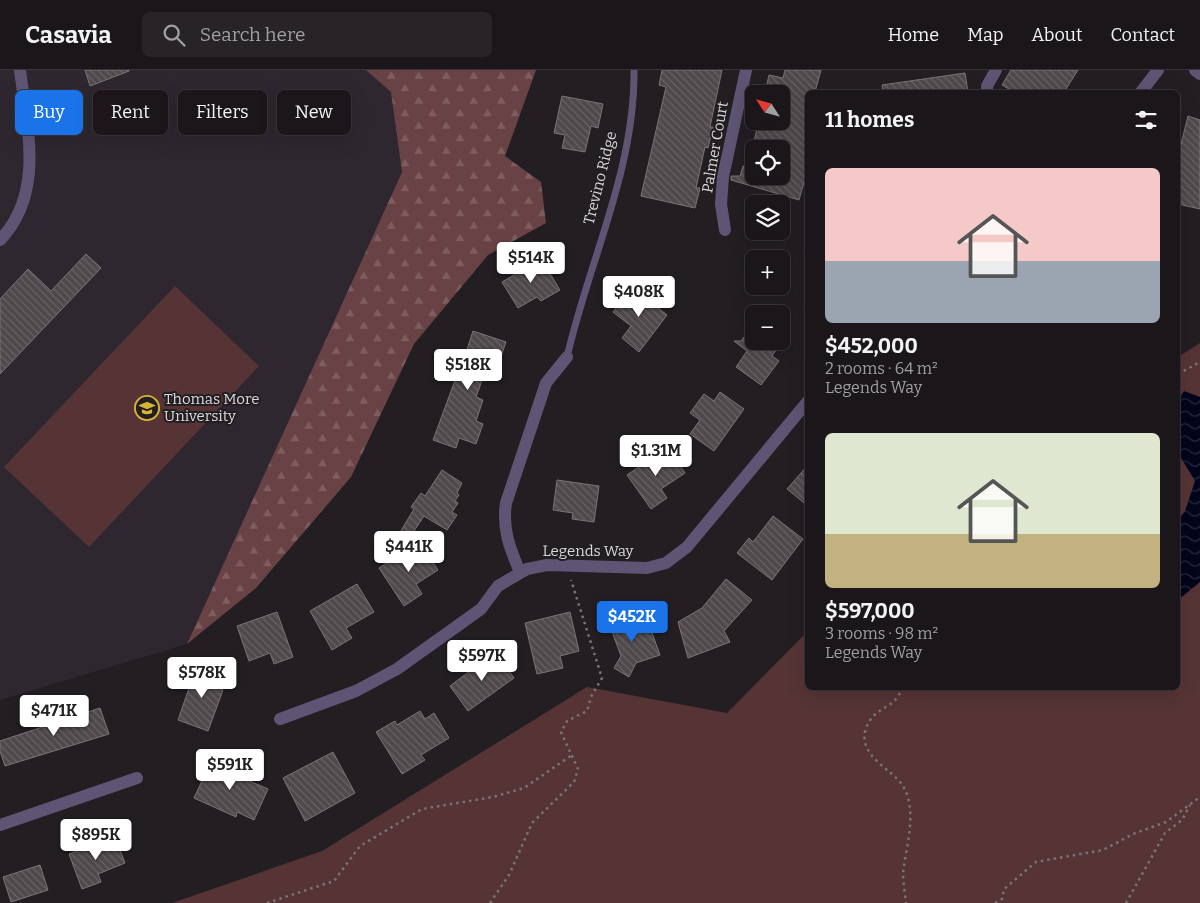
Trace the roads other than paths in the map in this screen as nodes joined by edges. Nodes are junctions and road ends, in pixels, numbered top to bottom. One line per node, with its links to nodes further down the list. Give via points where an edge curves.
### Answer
1 (20, 70): 11 (street, via 29,136 28,185 22,205)
2 (634, 70): 12 (lane, Trevino Ridge, via 634,98 623,165)
3 (746, 70): 10 (street, Palmer Court, via 723,177 721,204)
4 (996, 70): 8 (street)
5 (1158, 70): 9 (street)
6 (1195, 70): 7 (street)
7 (1200, 74)
8 (987, 90)
9 (1143, 90)
10 (725, 230)
11 (0, 240)
12 (567, 357): 14 (street, Trevino Ridge, via 546,383 506,502 503,517 506,537)
13 (805, 404): 14 (street, Legends Way, via 687,547 666,563 648,568 547,565)
14 (520, 572): 15 (street, Legends Way, via 498,586 482,609 396,669 356,691)
15 (280, 719)
16 (137, 778): 17 (street)
17 (0, 825)

